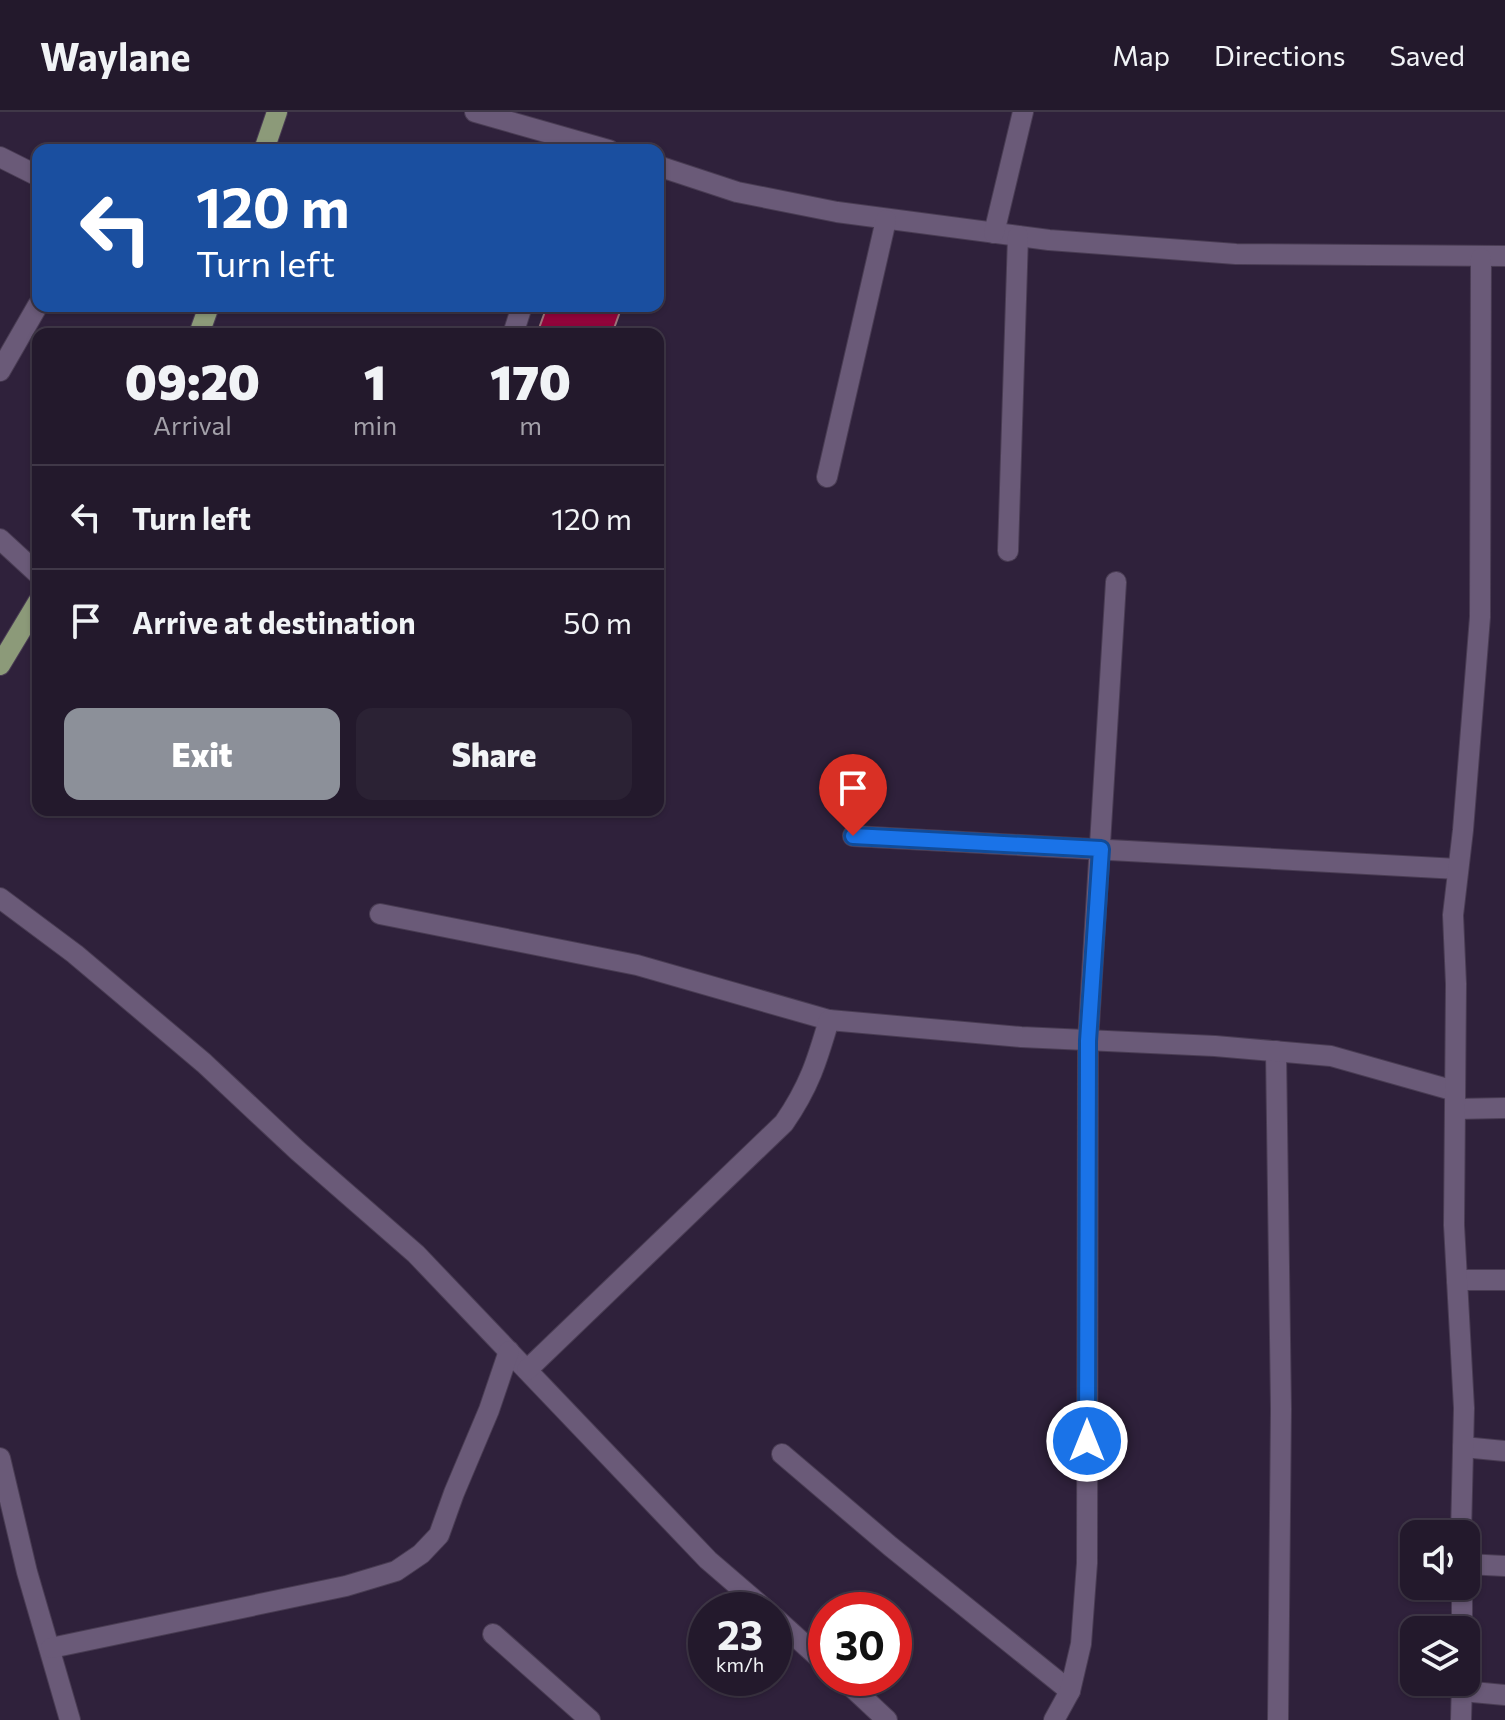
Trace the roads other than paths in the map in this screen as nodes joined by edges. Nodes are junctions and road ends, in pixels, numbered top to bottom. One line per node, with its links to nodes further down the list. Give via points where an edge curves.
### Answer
1 (277, 112): 4 (main road)
2 (475, 112): 5 (street)
3 (1023, 112): 10 (street)
4 (266, 144)
5 (567, 144)
6 (2, 162): 8 (street)
7 (664, 168): 9 (street, via 737,192)
8 (32, 174)
9 (886, 220): 10 (street); 16 (street)
10 (994, 233): 11 (street)
11 (1018, 236): 13 (street, via 1236,254); 18 (street)
12 (1505, 256): 13 (street)
13 (1481, 258): 25 (street, via 1480,617)
14 (34, 312): 15 (street)
15 (0, 371)
16 (827, 477)
17 (0, 539): 19 (street)
18 (1008, 551)
19 (32, 568)
20 (1116, 582): 24 (street)
21 (32, 612): 22 (main road)
22 (0, 665)
23 (853, 836): 24 (street)
24 (1101, 849): 25 (street); 29 (street)
25 (1458, 869): 31 (street, via 1453,915)
26 (0, 898): 35 (street, via 204,1063 416,1254)
27 (380, 914): 28 (street, via 637,965)
28 (829, 1020): 29 (street); 36 (street, via 812,1078 784,1123)
29 (1088, 1041): 30 (street); 50 (street, via 1087,1563 1081,1644)
30 (1276, 1051): 31 (street, via 1331,1056); 58 (street)
31 (1455, 1100): 32 (street); 33 (street)
32 (1505, 1108)
33 (1457, 1280): 34 (street); 37 (street)
34 (1505, 1280)
35 (509, 1351): 36 (street); 47 (street, via 439,1535 396,1571 331,1590)
36 (527, 1370): 44 (street, via 708,1560)
37 (1463, 1447): 38 (street); 41 (street)
38 (1505, 1451)
39 (782, 1454): 50 (street)
40 (0, 1458): 47 (street)
41 (1461, 1520)
42 (1480, 1565): 43 (street)
43 (1505, 1566)
44 (745, 1592)
45 (792, 1633): 48 (street)
46 (493, 1634): 55 (street)
47 (51, 1648): 54 (street)
48 (808, 1648)
49 (1480, 1690): 51 (street)
50 (1070, 1691): 57 (street)
51 (1505, 1695)
52 (861, 1696): 56 (street)
53 (1462, 1696): 59 (street)
54 (70, 1720)
55 (590, 1720)
56 (887, 1720)
57 (1054, 1720)
58 (1278, 1720)
59 (1461, 1720)

